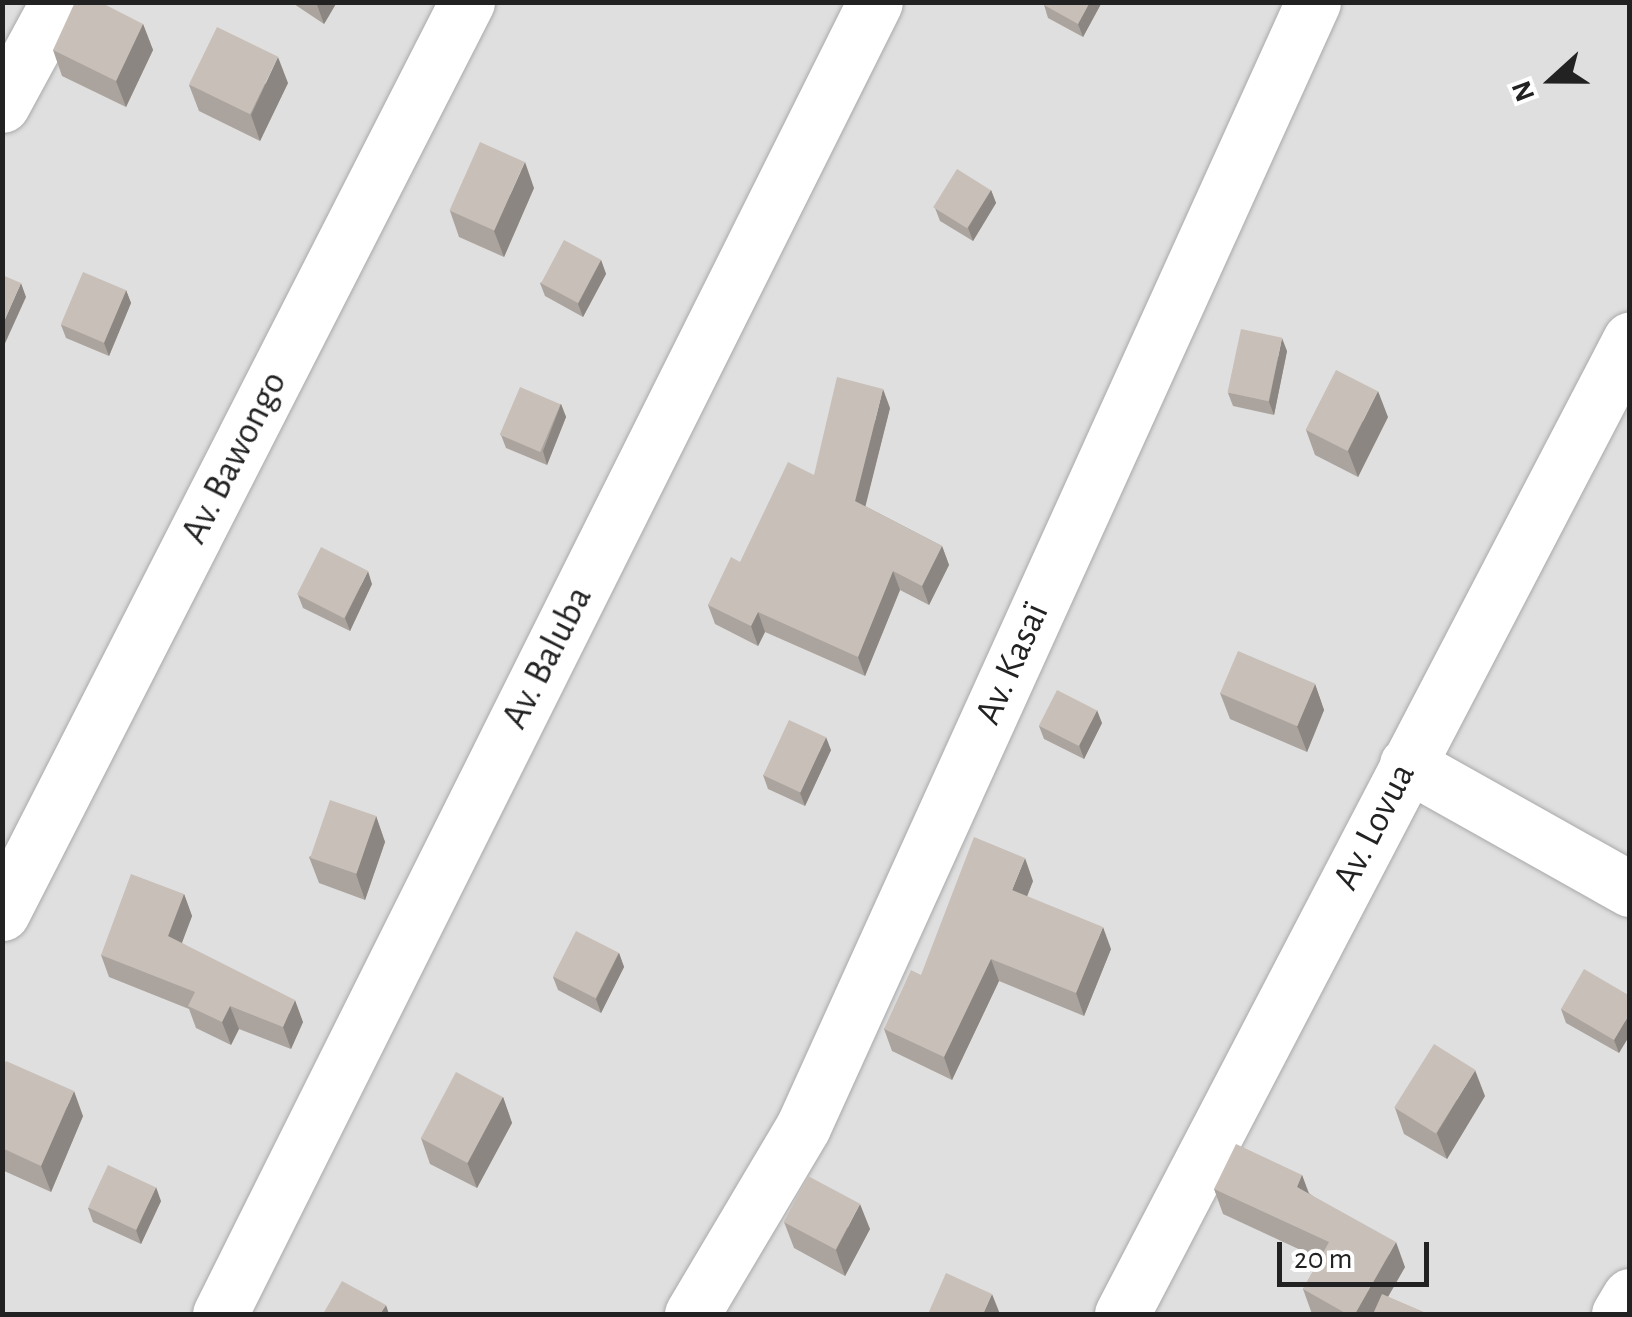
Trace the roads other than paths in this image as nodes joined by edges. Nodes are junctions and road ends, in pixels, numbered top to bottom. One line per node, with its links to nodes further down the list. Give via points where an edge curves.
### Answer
1 (58, 2): 5 (street)
2 (468, 2): 9 (street, Av. Bawongo)
3 (875, 2): 11 (street, Av. Baluba)
4 (1313, 2): 12 (street, Av. Kasaï, via 803,1128)
5 (2, 104)
6 (1630, 340): 7 (street, Av. Lovua)
7 (1407, 764): 8 (street); 13 (street, Av. Lovua)
8 (1630, 889)
9 (2, 913)
10 (1630, 1296): 14 (street)
11 (220, 1314)
12 (692, 1314)
13 (1122, 1314)
14 (1619, 1314)

